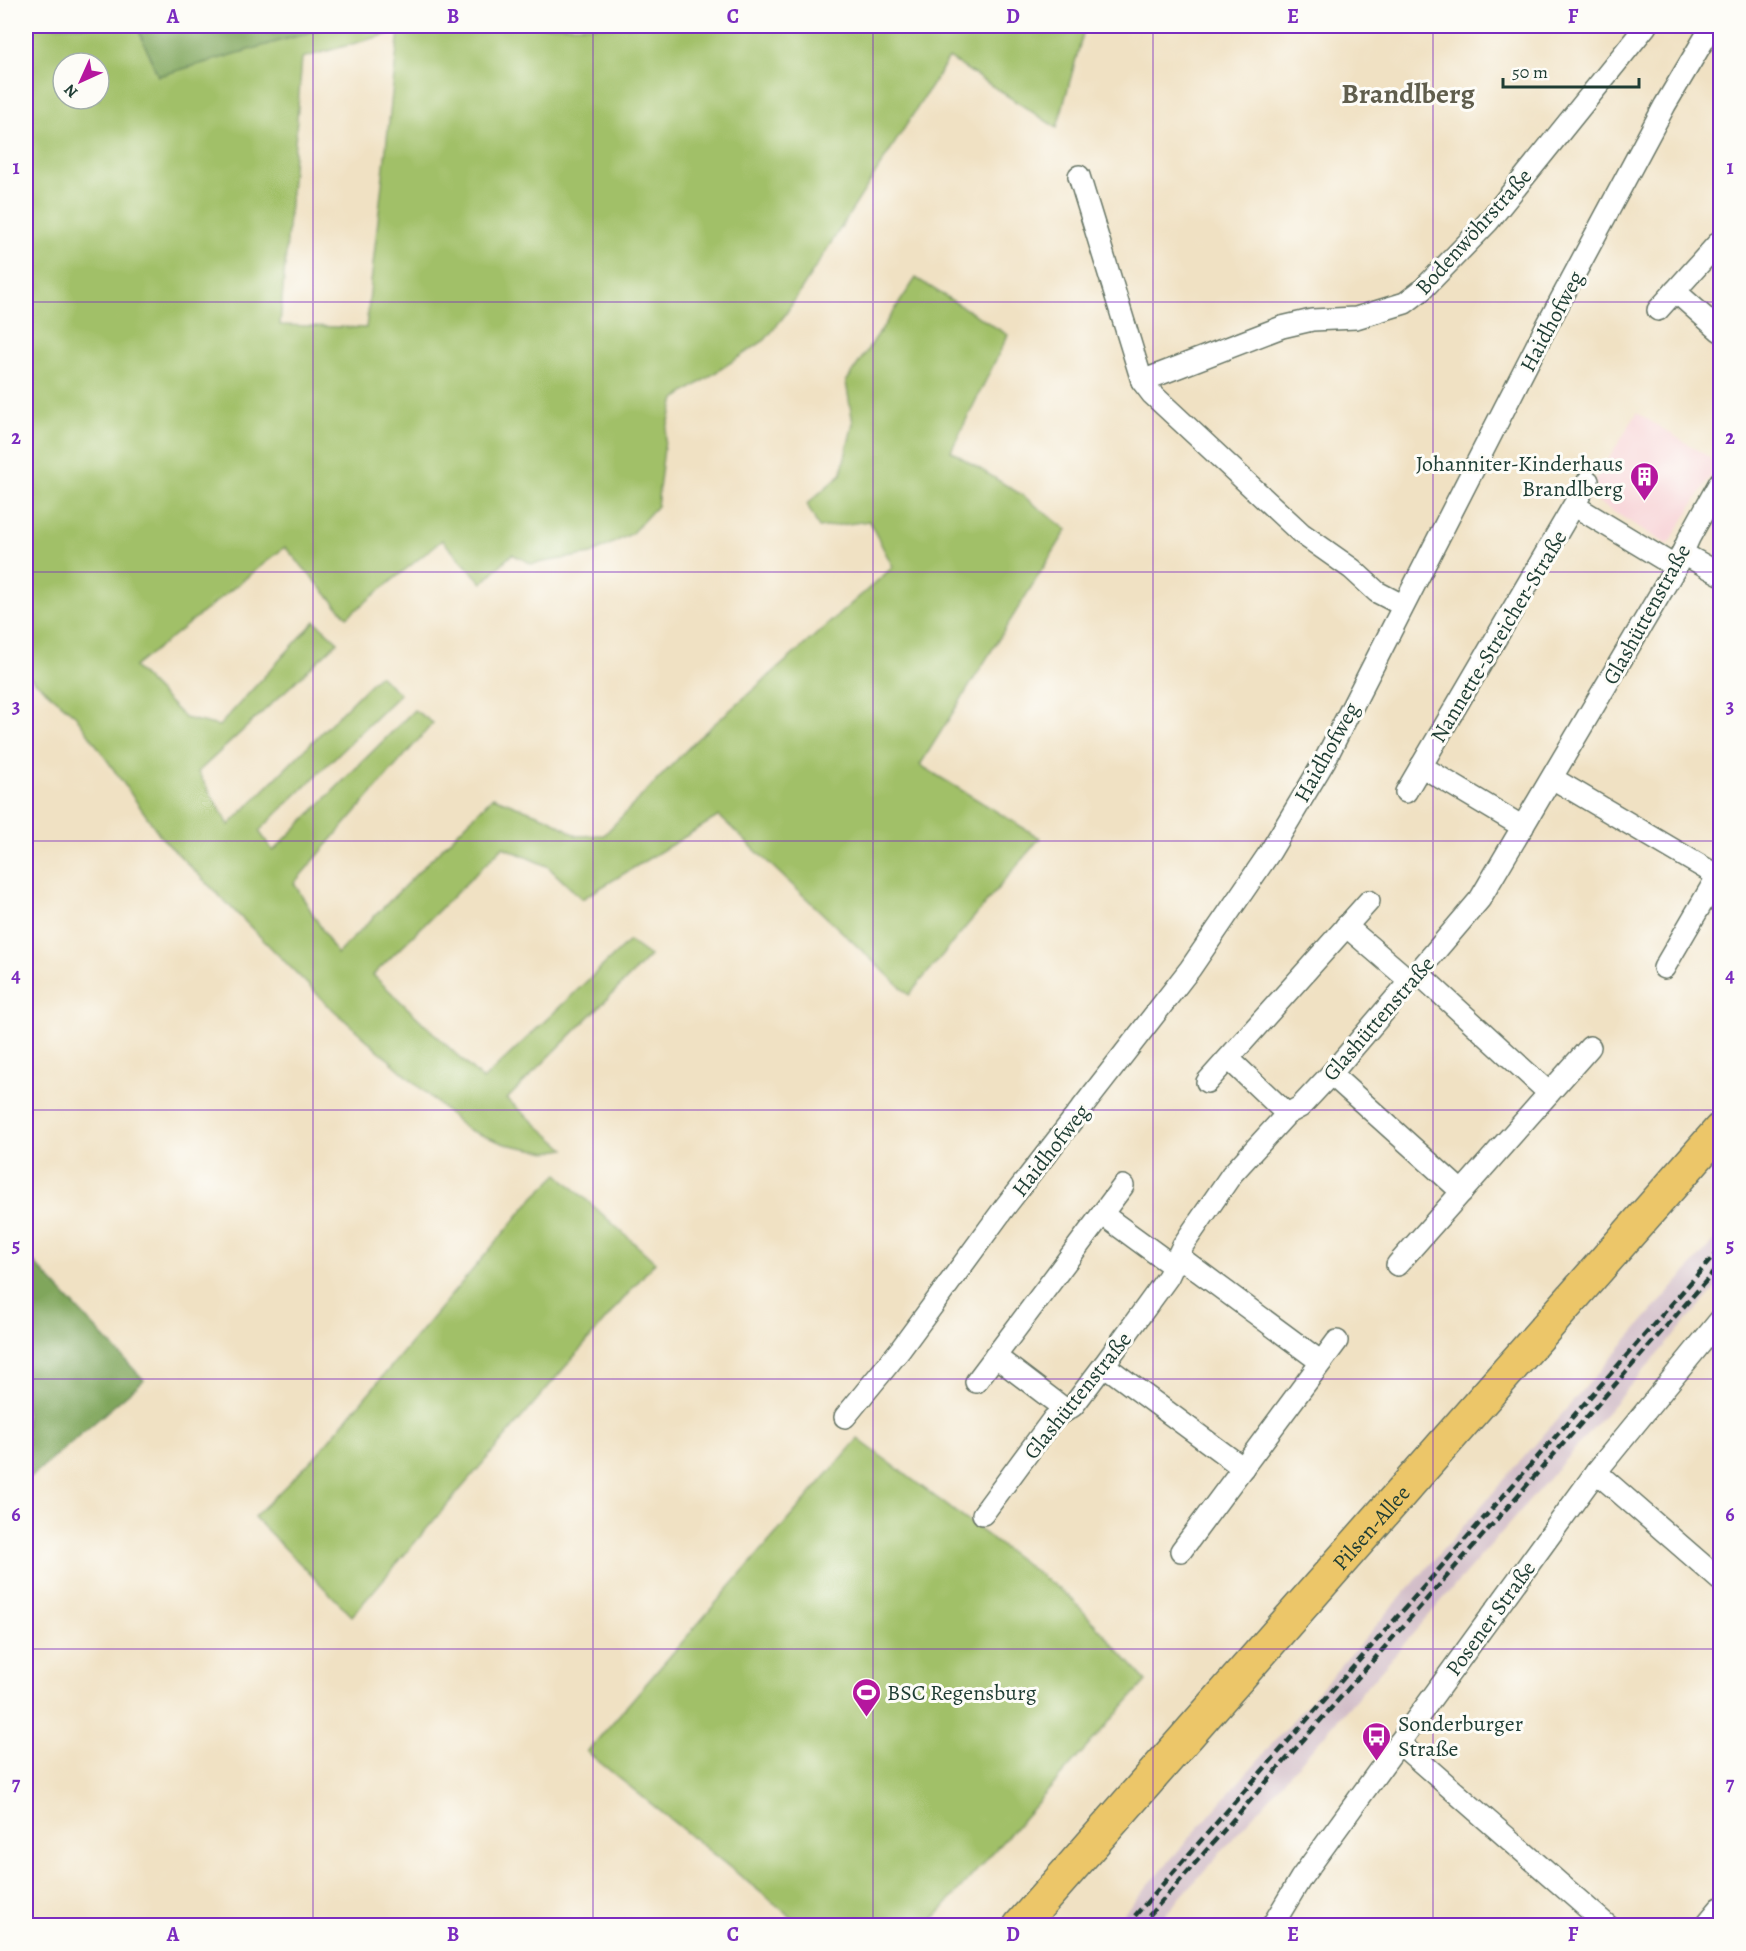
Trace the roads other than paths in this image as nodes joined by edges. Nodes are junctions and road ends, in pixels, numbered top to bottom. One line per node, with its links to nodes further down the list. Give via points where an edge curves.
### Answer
1 (1646, 26): 8 (street, Bodenwöhrstraße, via 1488,222 1405,303 1356,318 1312,320 1282,327)
2 (1712, 26): 14 (street, Haidhofweg, via 1648,136)
3 (1079, 176): 8 (street)
4 (1720, 241): 5 (street)
5 (1675, 291): 6 (street); 7 (street)
6 (1658, 310)
7 (1720, 331)
8 (1142, 381): 14 (street, via 1301,532 1377,592)
9 (1588, 481): 11 (street, Nannette-Streicher-Straße)
10 (1720, 482): 12 (street, Glashüttenstraße)
11 (1575, 506): 12 (street, Nannette-Streicher-Straße); 15 (street, Nannette-Streicher-Straße)
12 (1679, 560): 13 (street, Nannette-Streicher-Straße); 16 (street, Glashüttenstraße)
13 (1720, 574)
14 (1402, 605): 43 (street, Haidhofweg, via 1324,760 1270,852 1197,959)
15 (1420, 765): 17 (street, Nannette-Streicher-Straße); 18 (street, Nannette-Streicher-Straße)
16 (1552, 778): 18 (street, Glashüttenstraße); 19 (street)
17 (1406, 792)
18 (1523, 827): 23 (street, Glashüttenstraße, via 1480,898)
19 (1719, 874): 22 (street)
20 (1369, 902): 21 (street)
21 (1346, 926): 23 (street); 25 (street)
22 (1664, 968)
23 (1414, 976): 26 (street, Glashüttenstraße); 28 (street)
24 (1590, 1047): 28 (street)
25 (1229, 1059): 27 (street); 29 (street)
26 (1331, 1074): 29 (street, Glashüttenstraße, via 1300,1107); 32 (street)
27 (1207, 1082)
28 (1549, 1093): 32 (street)
29 (1287, 1114): 34 (street, Glashüttenstraße, via 1232,1174)
30 (1720, 1130): 51 (main road, Pilsen-Allee)
31 (1123, 1186): 33 (street)
32 (1462, 1192): 35 (street)
33 (1102, 1214): 34 (street); 38 (street)
34 (1175, 1261): 39 (street); 40 (street, Glashüttenstraße, via 1168,1277)
35 (1397, 1265)
36 (1720, 1320): 45 (street, Posener Straße)
37 (1337, 1341): 39 (street)
38 (996, 1356): 41 (street); 42 (street)
39 (1321, 1362): 44 (street)
40 (1104, 1365): 42 (street, Glashüttenstraße); 44 (street)
41 (976, 1382)
42 (1066, 1410): 46 (street, Glashüttenstraße, via 1053,1419)
43 (845, 1417)
44 (1243, 1468): 47 (street)
45 (1596, 1472): 48 (street); 49 (street, Posener Straße)
46 (983, 1514)
47 (1181, 1551)
48 (1720, 1580)
49 (1399, 1743): 52 (street, Posener Straße, via 1301,1878); 53 (street)
50 (1720, 1908): 54 (street)
51 (1020, 1926)
52 (1272, 1926)
53 (1608, 1926)
54 (1705, 1926)

